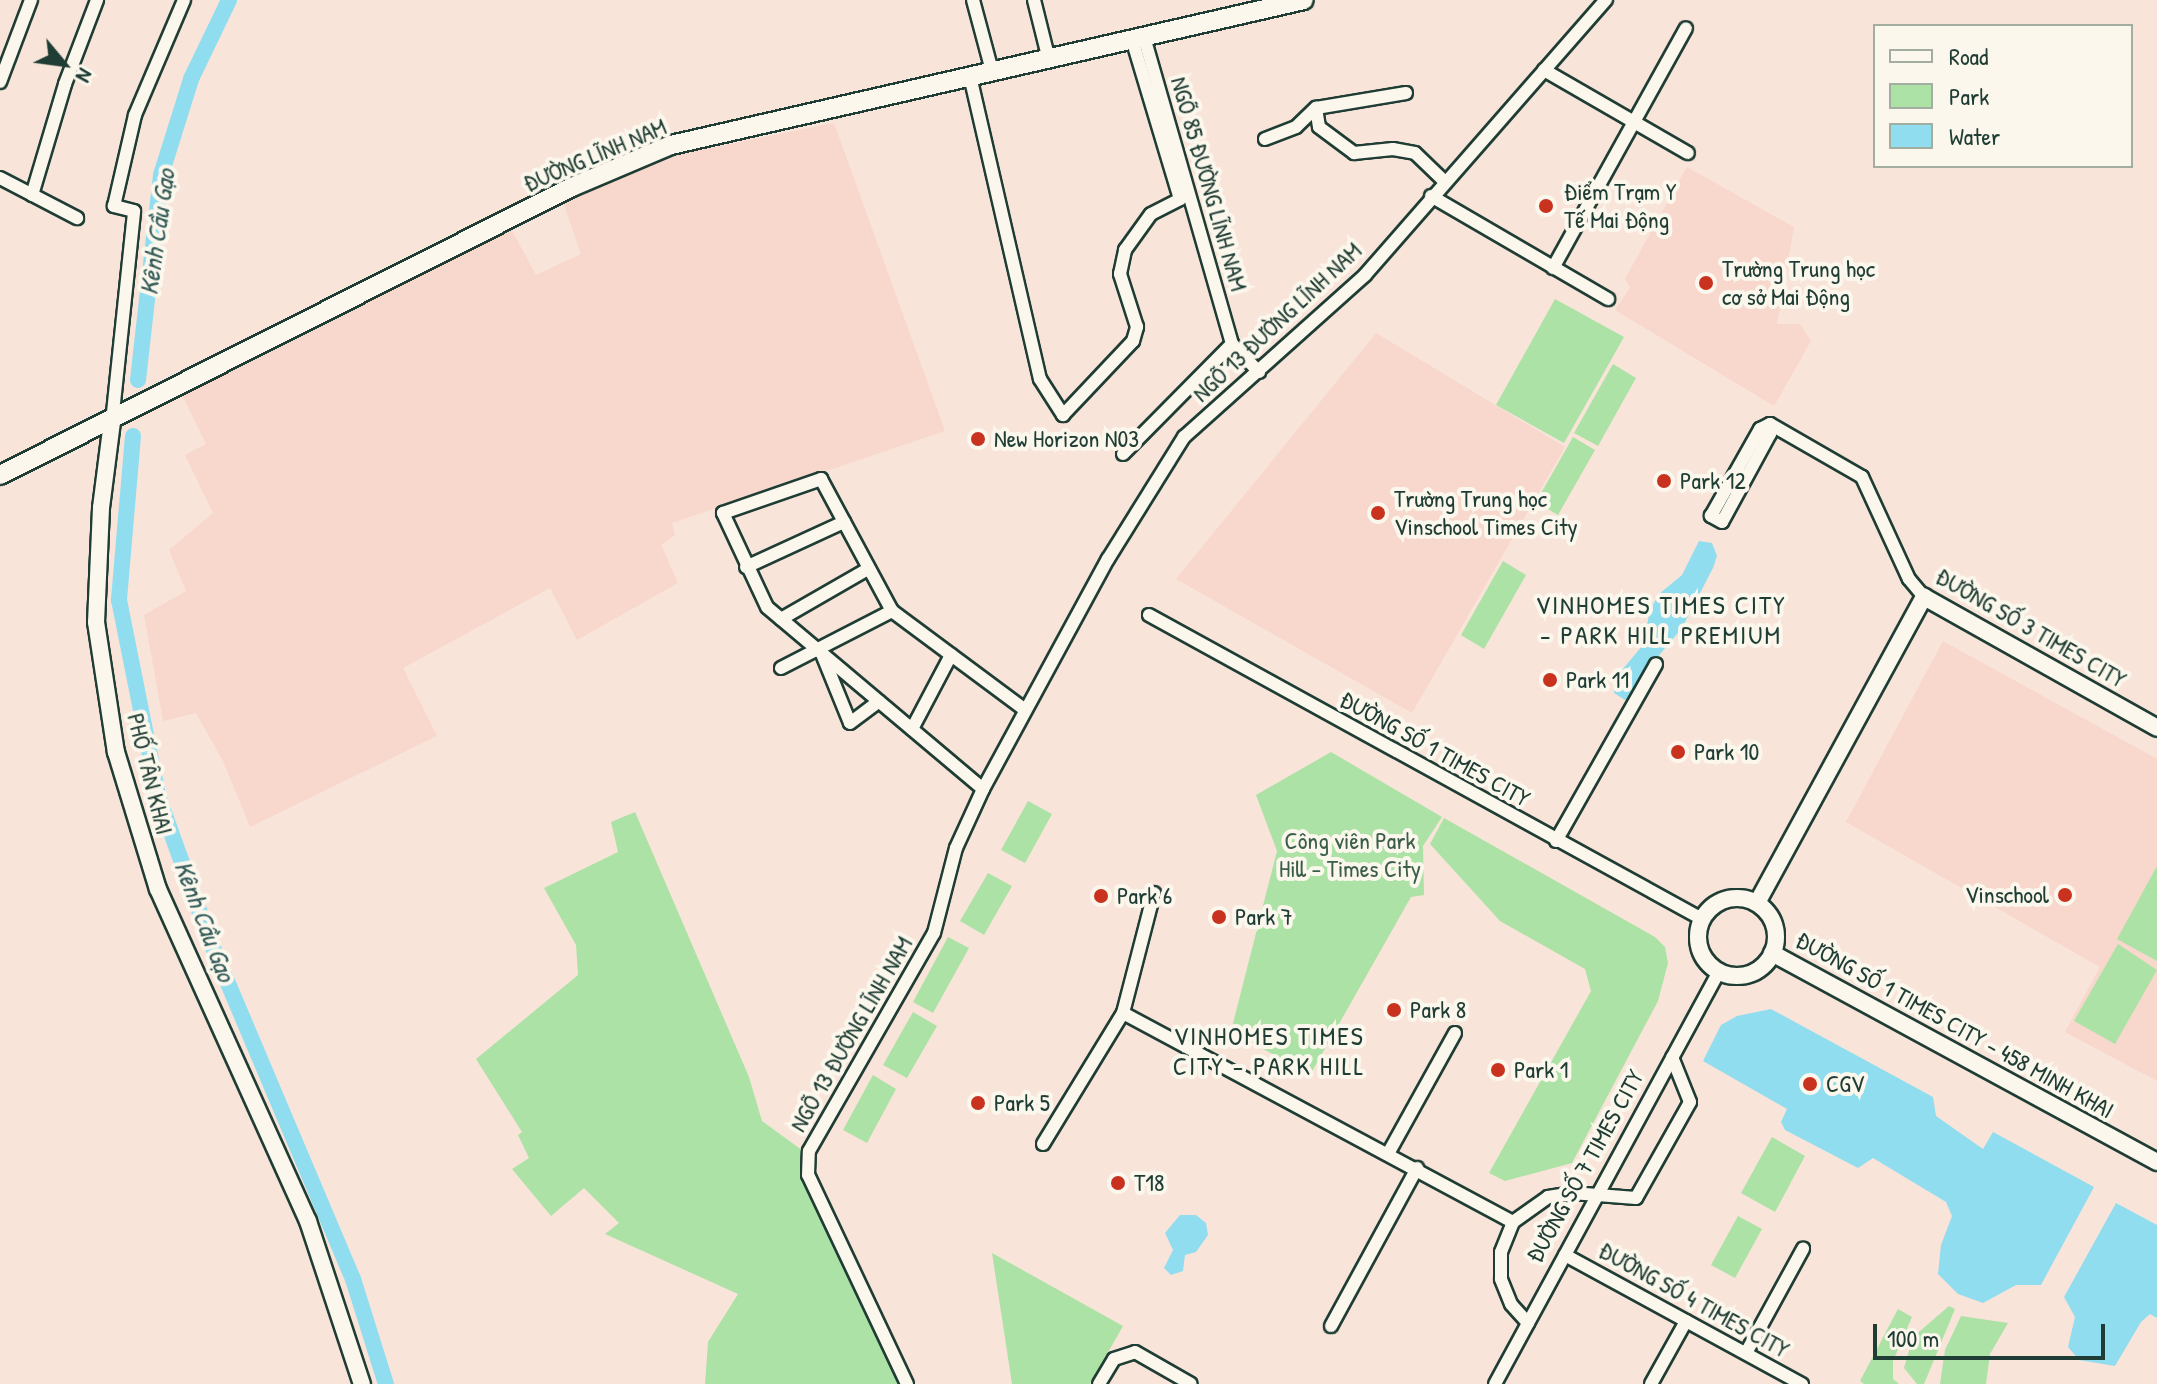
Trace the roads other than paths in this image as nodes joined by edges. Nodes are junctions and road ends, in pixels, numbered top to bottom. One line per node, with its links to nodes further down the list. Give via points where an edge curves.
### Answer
1 (31, 0): 14 (street)
2 (97, 0): 22 (street)
3 (184, 0): 29 (street, via 161,46 126,150 114,206 134,211)
4 (973, 0): 12 (street)
5 (1034, 0): 10 (street)
6 (1304, 0): 9 (main road, ĐƯỜNG LĨNH NAM)
7 (1606, 0): 11 (street, NGÕ 13 ĐƯỜNG LĨNH NAM)
8 (1686, 28): 17 (street)
9 (1138, 38): 10 (main road, ĐƯỜNG LĨNH NAM); 13 (street, via 1180,199 1151,214 1125,250 1120,274 1137,327 1133,341 1063,415 1040,379); 27 (street, NGÕ 85 ĐƯỜNG LĨNH NAM)
10 (1048, 56): 12 (main road, ĐƯỜNG LĨNH NAM)
11 (1544, 70): 17 (street); 21 (street, NGÕ 13 ĐƯỜNG LĨNH NAM)
12 (992, 71): 13 (main road, ĐƯỜNG LĨNH NAM)
13 (970, 76): 29 (main road, ĐƯỜNG LĨNH NAM, via 661,149 572,187)
14 (0, 82)
15 (1406, 93): 16 (street)
16 (1316, 108): 18 (street, via 1296,127); 21 (street, via 1319,127 1347,150 1407,150)
17 (1633, 121): 19 (street); 25 (street)
18 (1265, 139)
19 (1688, 153)
20 (0, 178): 22 (street)
21 (1444, 181): 23 (street, NGÕ 13 ĐƯỜNG LĨNH NAM)
22 (32, 195): 24 (street)
23 (1431, 196): 25 (street); 28 (street, NGÕ 13 ĐƯỜNG LĨNH NAM, via 1365,275)
24 (77, 218)
25 (1553, 268): 26 (street)
26 (1608, 299)
27 (1232, 344): 28 (street, NGÕ 85 ĐƯỜNG LĨNH NAM); 31 (street)
28 (1259, 372): 45 (street, NGÕ 13 ĐƯỜNG LĨNH NAM, via 1184,437)
29 (112, 422): 32 (main road, ĐƯỜNG LĨNH NAM); 70 (street, PHỐ TÂN KHAI, via 101,508 96,622 116,752 158,889 308,1221)
30 (1770, 424): 30 (street, via 1760,429 1711,516 1722,522 1770,434); 36 (street, ĐƯỜNG SỐ 3 TIMES CITY, via 1862,477 1909,579)
31 (1123, 454)
32 (0, 475)
33 (844, 522): 34 (street); 34 (street, via 821,479 723,513); 35 (street)
34 (746, 567): 39 (street, via 767,607)
35 (868, 569): 37 (street); 39 (street)
36 (1924, 597): 46 (street, ĐƯỜNG SỐ 3 TIMES CITY); 51 (street)
37 (892, 611): 40 (street); 41 (street)
38 (1149, 615): 49 (street, ĐƯỜNG SỐ 1 TIMES CITY)
39 (781, 619): 40 (street)
40 (821, 651): 43 (street); 44 (street); 44 (street, via 850,723)
41 (951, 655): 45 (street); 47 (street)
42 (1656, 664): 49 (street)
43 (781, 668)
44 (879, 701): 47 (street)
45 (1024, 709): 48 (street, NGÕ 13 ĐƯỜNG LĨNH NAM)
46 (2157, 728)
47 (912, 729): 48 (street)
48 (983, 789): 71 (street, NGÕ 13 ĐƯỜNG LĨNH NAM, via 956,848 934,933 809,1151 808,1175)
49 (1556, 841): 52 (street, ĐƯỜNG SỐ 1 TIMES CITY)
50 (1154, 893): 55 (street)
51 (1757, 903): 52 (street, via 1726,899); 53 (street, via 1775,926)
52 (1702, 919): 54 (street, via 1699,949)
53 (1772, 953): 54 (street, via 1765,964 1743,976); 60 (street, ĐƯỜNG SỐ 1 TIMES CITY - 458 MINH KHAI)
54 (1719, 972): 57 (street, ĐƯỜNG SỐ 7 TIMES CITY)
55 (1123, 1013): 58 (street); 59 (street)
56 (1455, 1033): 59 (street)
57 (1672, 1057): 62 (street, ĐƯỜNG SỐ 7 TIMES CITY); 62 (street, via 1690,1102 1636,1198)
58 (1043, 1144)
59 (1389, 1152): 61 (street)
60 (2157, 1162)
61 (1417, 1168): 63 (street); 68 (street)
62 (1596, 1197): 63 (street, via 1548,1197); 65 (street, ĐƯỜNG SỐ 7 TIMES CITY)
63 (1513, 1222): 67 (street, via 1501,1252 1501,1279 1511,1304)
64 (1803, 1249): 69 (street)
65 (1565, 1255): 66 (street, ĐƯỜNG SỐ 4 TIMES CITY); 67 (street, ĐƯỜNG SỐ 7 TIMES CITY)
66 (1686, 1321): 69 (street, ĐƯỜNG SỐ 4 TIMES CITY); 75 (street)
67 (1528, 1323): 74 (street, ĐƯỜNG SỐ 7 TIMES CITY)
68 (1331, 1326)
69 (1746, 1353): 76 (street, ĐƯỜNG SỐ 4 TIMES CITY)
70 (362, 1384)
71 (907, 1384)
72 (1099, 1384): 73 (street, via 1114,1359 1135,1352)
73 (1191, 1384)
74 (1495, 1384)
75 (1651, 1384)
76 (1802, 1384)

